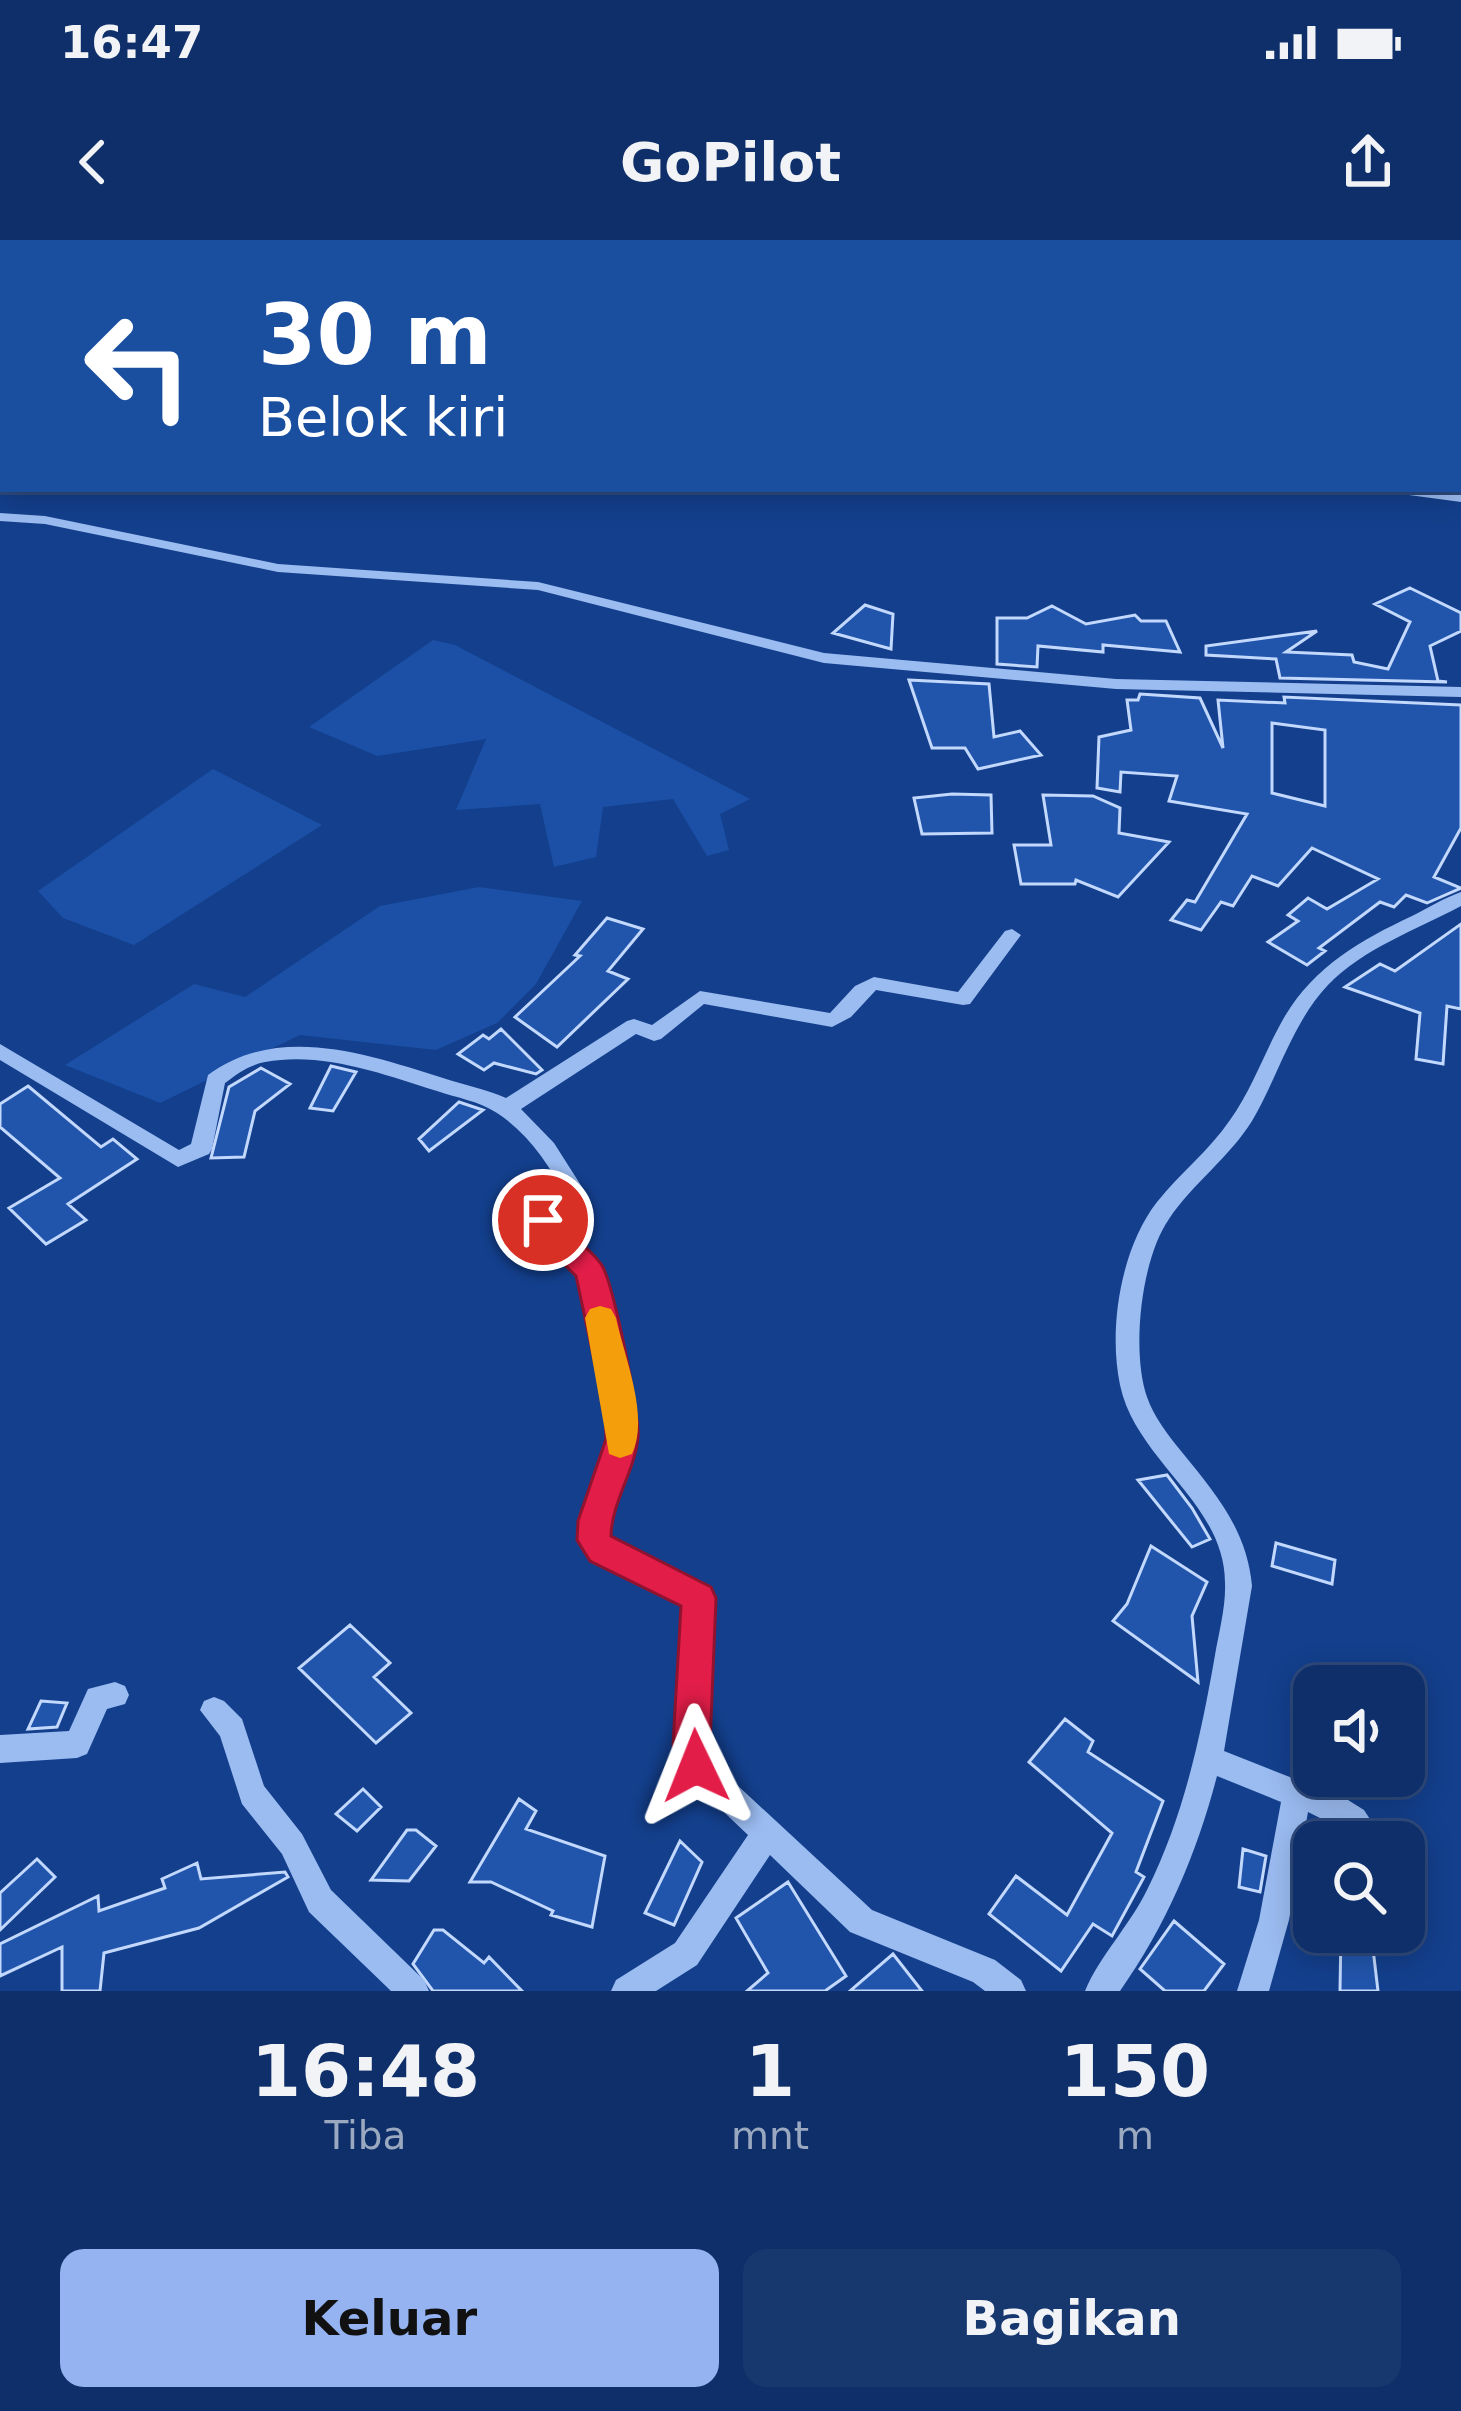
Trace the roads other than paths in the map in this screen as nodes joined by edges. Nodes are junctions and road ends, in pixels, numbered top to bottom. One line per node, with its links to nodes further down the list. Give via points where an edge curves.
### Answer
1 (1416, 492): 2 (street)
2 (1461, 498)
3 (0, 517): 4 (street, via 278,568 538,586 824,658 1116,684)
4 (1461, 692)
5 (1461, 898): 12 (street, via 1366,944 1318,983 1236,1129 1145,1240 1132,1312 1133,1392 1217,1517 1240,1568)
6 (1012, 935): 8 (street, via 966,998 874,983 832,1020 700,997 654,1034 634,1026)
7 (0, 1052): 8 (street, via 178,1160 201,1149 215,1080 249,1060 346,1057)
8 (506, 1108): 17 (street, via 545,1146 578,1198 570,1211 538,1225 590,1271 621,1411 622,1439 594,1540 699,1598 692,1756)
9 (115, 1695): 11 (street, via 98,1698 76,1744)
10 (214, 1710): 18 (street, via 232,1728 252,1794 292,1844 320,1901)
11 (0, 1749)
12 (1206, 1758): 13 (street); 21 (street, via 1174,1865)
13 (1293, 1791)
14 (1296, 1797): 22 (street)
15 (1307, 1797): 16 (street)
16 (1355, 1821)
17 (766, 1835): 19 (street, via 686,1954); 20 (street, via 861,1921 983,1971)
18 (413, 1991)
19 (627, 1991)
20 (1010, 1991)
21 (1101, 1991)
22 (1253, 1991)

